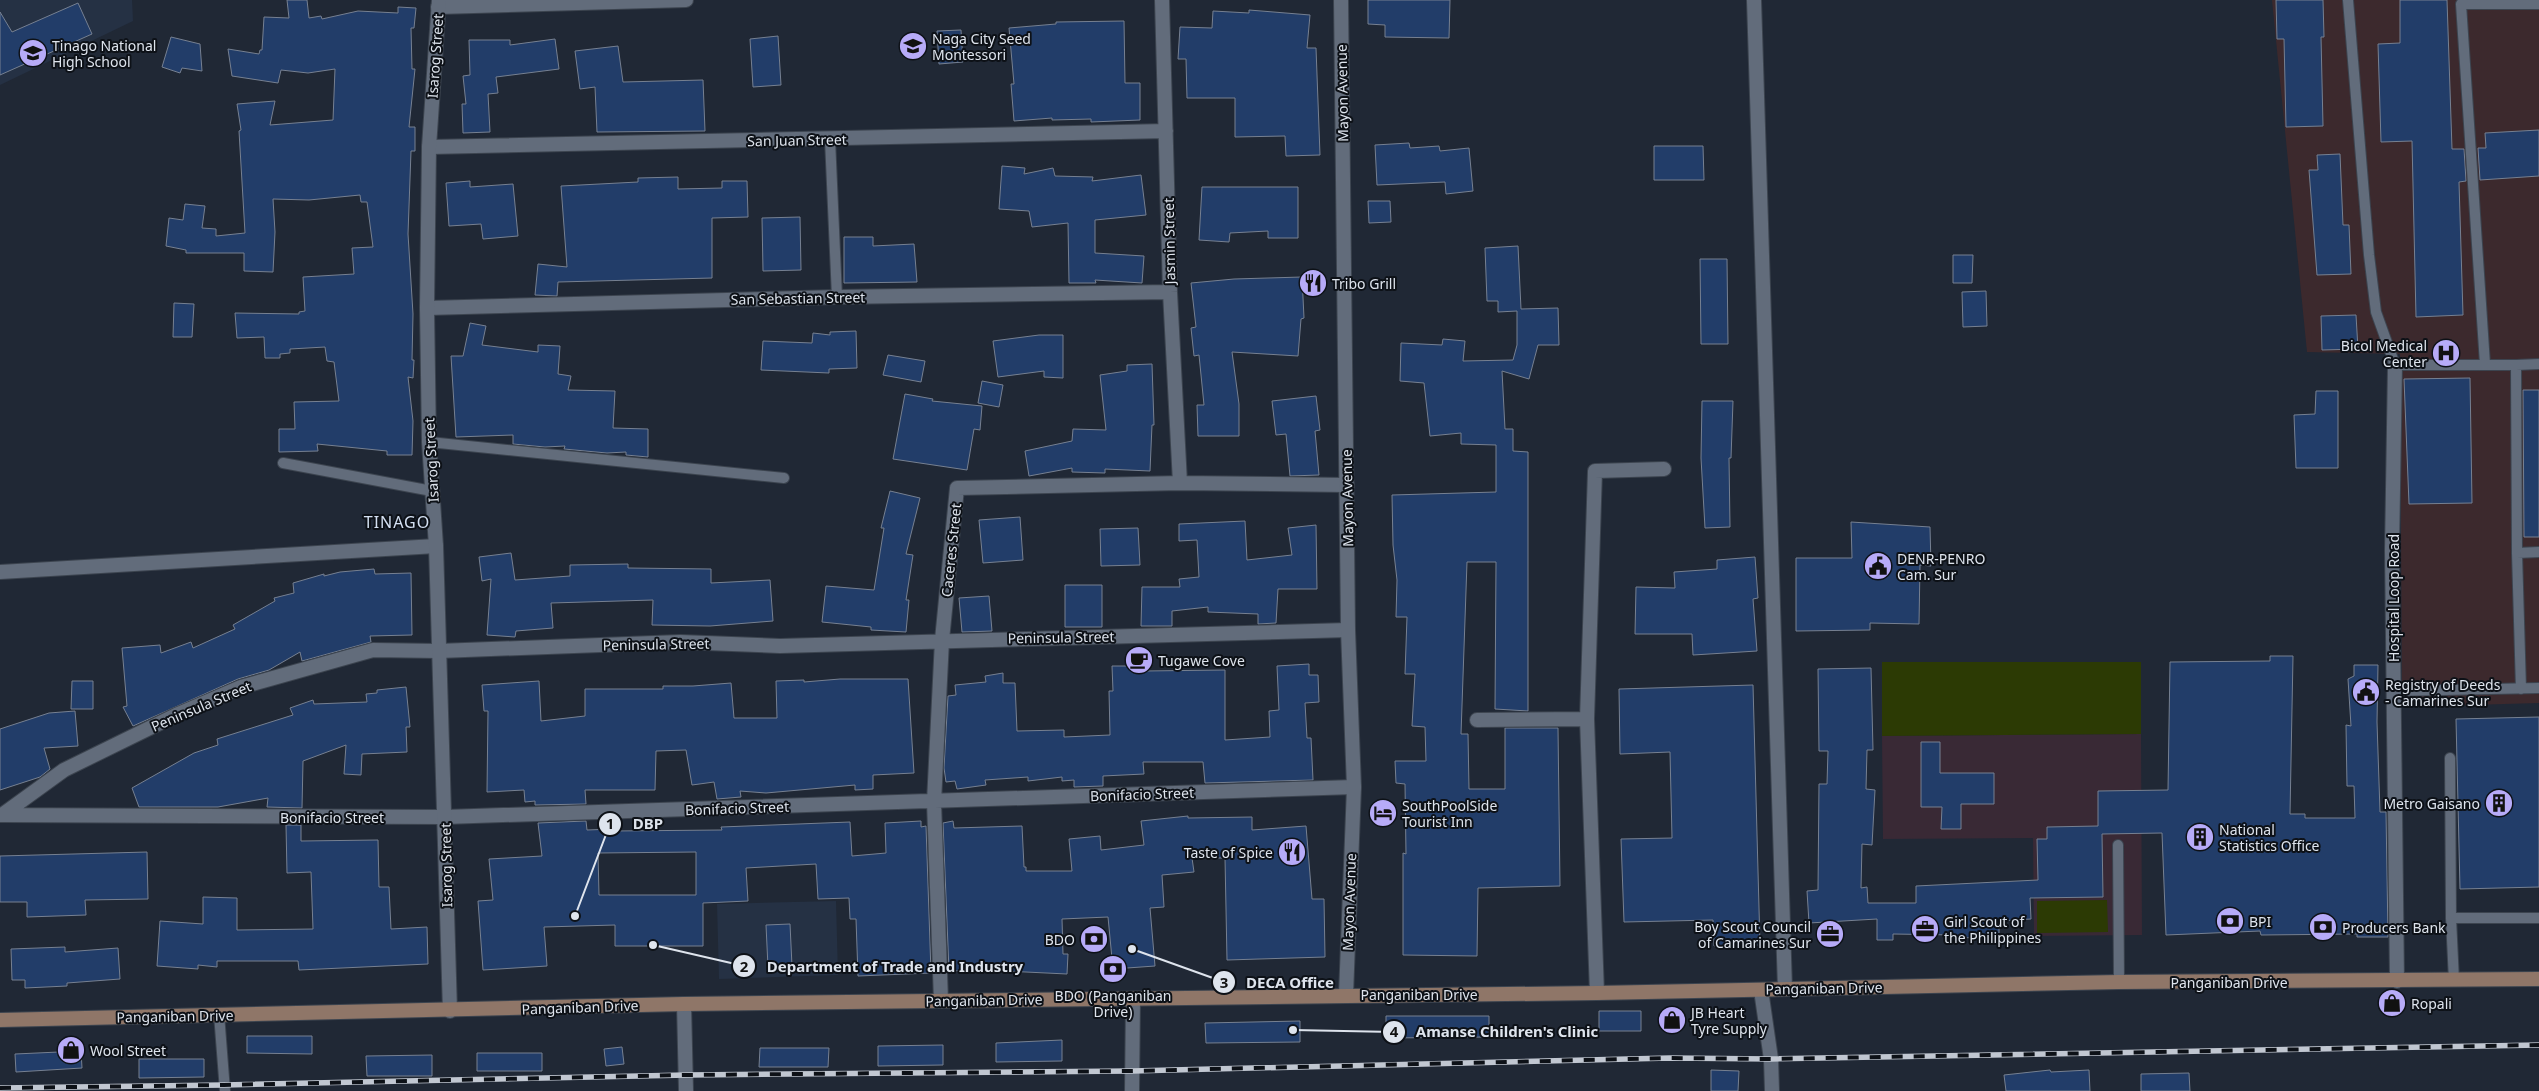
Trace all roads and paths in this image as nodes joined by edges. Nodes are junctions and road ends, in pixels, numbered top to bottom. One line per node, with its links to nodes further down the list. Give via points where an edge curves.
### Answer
1 (686, 0): 6 (street)
2 (1162, 0): 8 (street, Jasmin Street)
3 (1341, 0): 23 (street, Mayon Avenue)
4 (1754, 0): 49 (street)
5 (2348, 0): 16 (lane, via 2376,312)
6 (439, 3): 10 (street, Isarog Street)
7 (2539, 4): 14 (lane, via 2460,4)
8 (1166, 131): 9 (street, San Juan Street); 11 (street, Jasmin Street)
9 (830, 139): 10 (street, San Juan Street); 12 (lane)
10 (429, 147): 13 (street, Isarog Street)
11 (1170, 292): 12 (street, San Sebastian Street); 22 (street, Jasmin Street)
12 (837, 297): 13 (street, San Sebastian Street)
13 (427, 308): 18 (street, Isarog Street)
14 (2484, 364): 16 (lane); 17 (lane)
15 (2539, 364): 17 (lane)
16 (2394, 365): 34 (street, Hospital Loop Road)
17 (2516, 365): 27 (lane)
18 (429, 442): 21 (lane); 24 (street, Isarog Street)
19 (283, 463): 24 (lane)
20 (1664, 469): 35 (street, via 1595,471)
21 (784, 478)
22 (1180, 482): 23 (street, Caceres Street); 30 (street, Caceres Street, via 957,488)
23 (1346, 485): 29 (street, Mayon Avenue)
24 (432, 491): 25 (street, Isarog Street)
25 (436, 546): 28 (street); 31 (street, Isarog Street)
26 (2539, 552): 27 (lane)
27 (2517, 553): 33 (lane)
28 (0, 572)
29 (1348, 630): 30 (street, Peninsula Street); 38 (street, Mayon Avenue)
30 (942, 640): 31 (street, Peninsula Street, via 780,646 680,642); 39 (street, Caceres Street)
31 (439, 651): 40 (street, Peninsula Street, via 373,650 241,687 64,770); 41 (street, Isarog Street)
32 (2539, 688): 33 (lane)
33 (2521, 689): 34 (lane)
34 (2394, 691): 46 (street, Hospital Loop Road)
35 (1587, 719): 36 (street); 51 (street)
36 (1478, 720)
37 (2450, 758): 43 (lane)
38 (1354, 787): 39 (street, Bonifacio Street); 52 (street, Mayon Avenue)
39 (934, 802): 41 (street, Bonifacio Street); 54 (street, Caceres Street)
40 (1, 815): 41 (street, Bonifacio Street)
41 (445, 817): 56 (street, Isarog Street)
42 (2118, 845): 48 (lane)
43 (2451, 918): 44 (lane); 47 (lane)
44 (2539, 918)
45 (2539, 979): 47 (main road, Panganiban Drive)
46 (2397, 981): 47 (main road, Panganiban Drive); 48 (main road, Panganiban Drive)
47 (2454, 981)
48 (2120, 982): 49 (main road, Panganiban Drive)
49 (1785, 989): 50 (main road, Panganiban Drive)
50 (1761, 990): 51 (main road, Panganiban Drive); 62 (street)
51 (1597, 993): 52 (main road, Panganiban Drive)
52 (1346, 995): 53 (main road, Panganiban Drive)
53 (1133, 998): 54 (main road, Panganiban Drive); 61 (street)
54 (941, 1000): 55 (main road, Panganiban Drive)
55 (684, 1004): 56 (main road, Panganiban Drive); 60 (street)
56 (450, 1011): 57 (main road, Panganiban Drive)
57 (219, 1014): 58 (main road, Panganiban Drive); 59 (lane)
58 (0, 1020)
59 (225, 1091)
60 (686, 1091)
61 (1132, 1091)
62 (1772, 1091)

